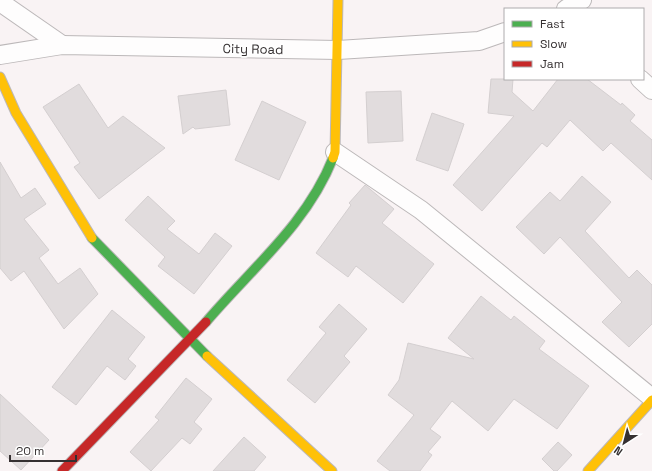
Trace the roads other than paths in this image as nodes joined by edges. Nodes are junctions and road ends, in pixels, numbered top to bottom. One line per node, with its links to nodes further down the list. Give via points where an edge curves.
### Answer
1 (338, 0): 7 (street)
2 (582, 0): 4 (street)
3 (0, 2): 6 (street)
4 (568, 8)
5 (504, 32): 7 (street, City Road, via 479,41)
6 (62, 45): 7 (street, City Road); 8 (street, City Road)
7 (338, 50): 12 (street)
8 (0, 55)
9 (0, 77): 13 (street, via 16,113 89,234)
10 (641, 80): 11 (street)
11 (652, 90)
12 (335, 152): 13 (street, via 324,180 309,204 281,240); 14 (street, via 420,210)
13 (190, 340): 15 (street); 16 (street)
14 (652, 399): 17 (street)
15 (62, 471)
16 (332, 471)
17 (588, 471)

